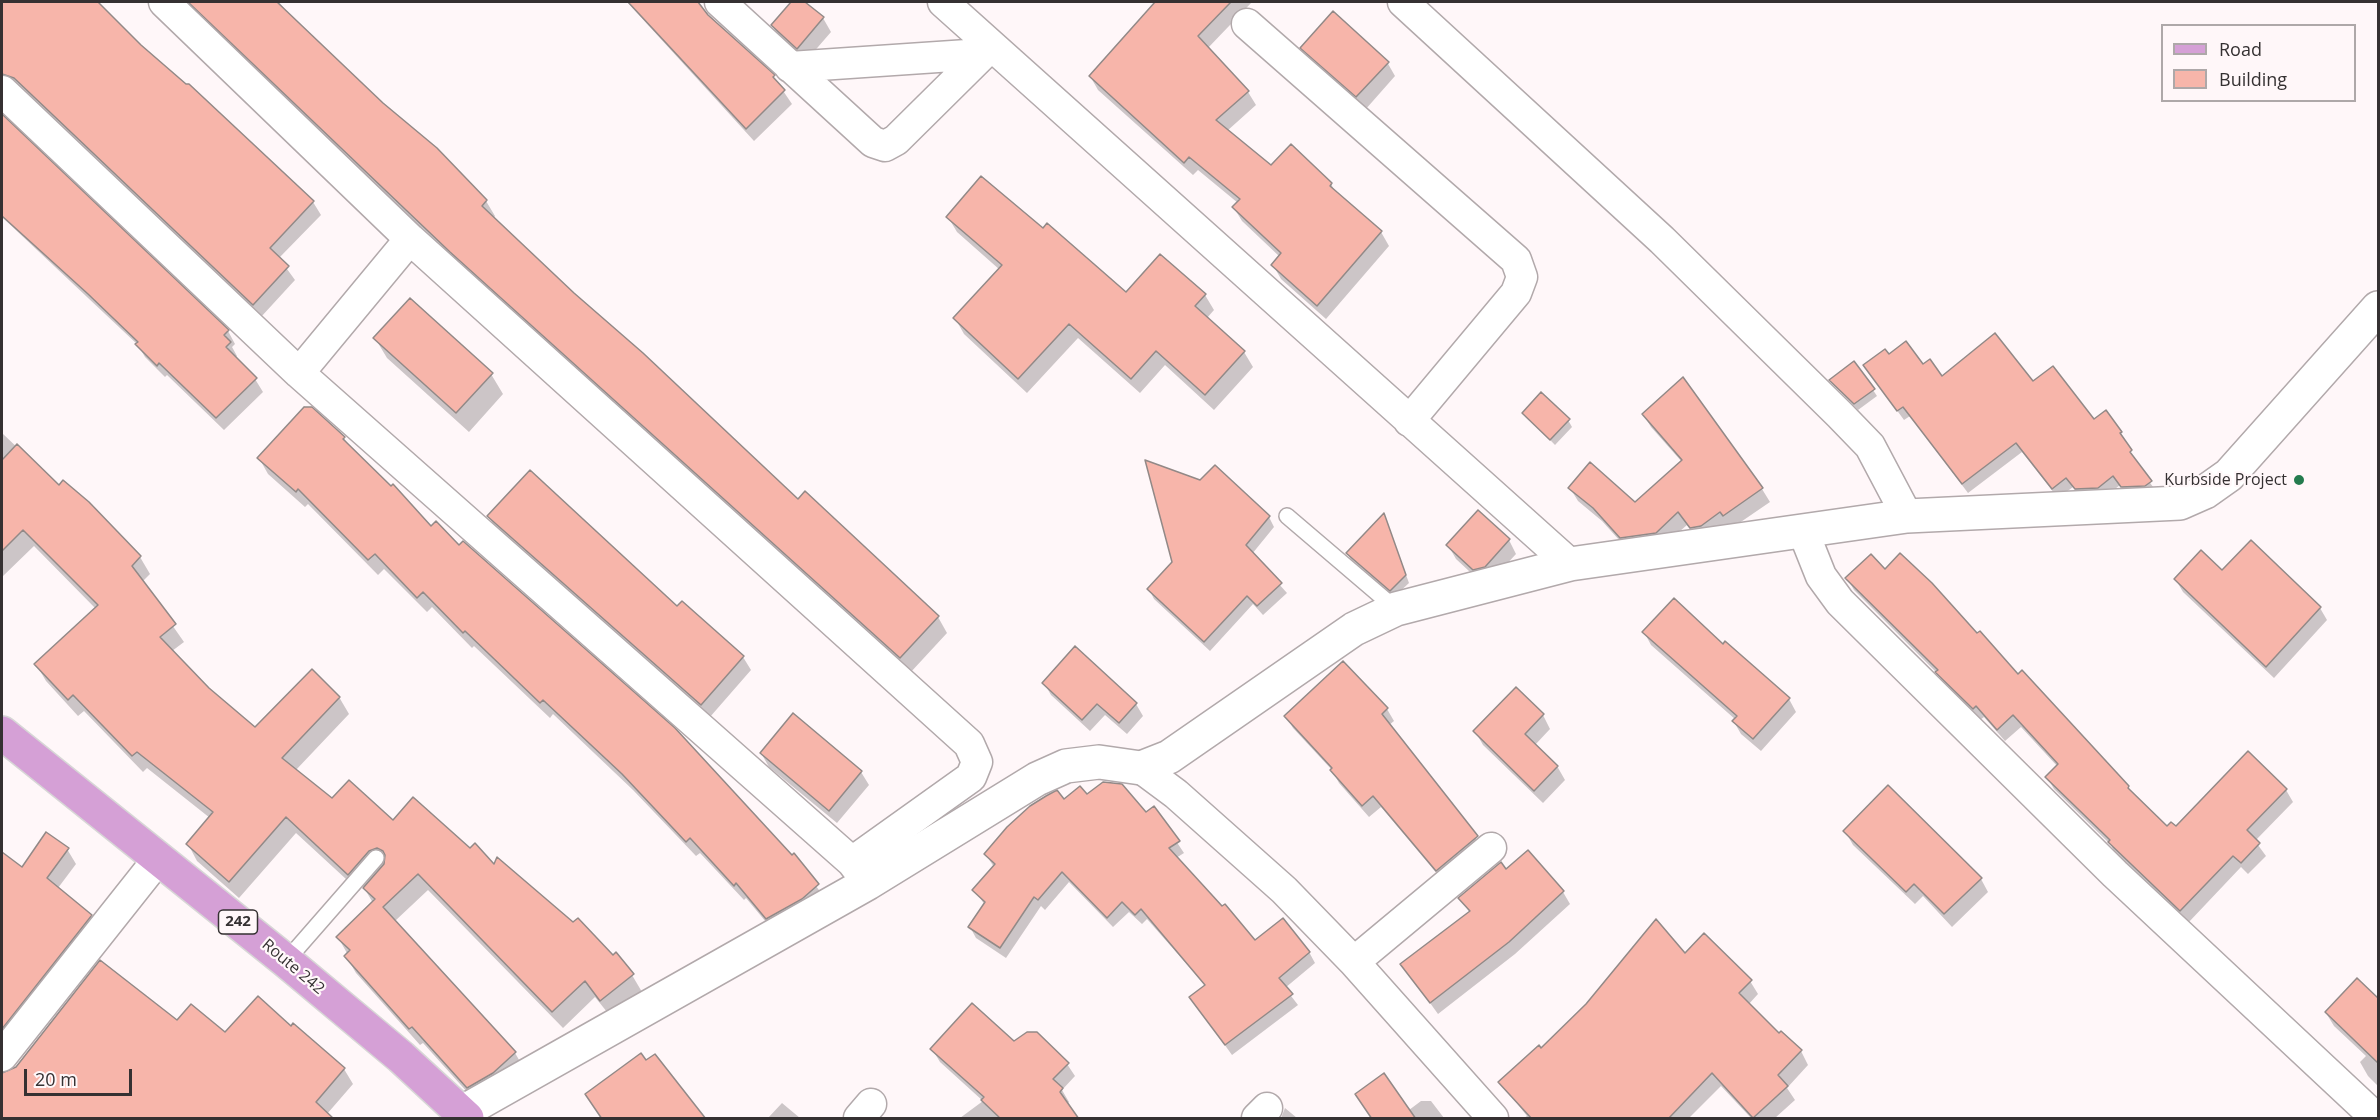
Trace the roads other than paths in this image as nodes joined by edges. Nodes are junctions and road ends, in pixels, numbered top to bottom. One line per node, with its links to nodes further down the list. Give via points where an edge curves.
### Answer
1 (164, 2): 9 (street)
2 (720, 2): 7 (street)
3 (943, 2): 6 (street)
4 (1403, 2): 14 (street, via 1662,240 1840,415 1870,446)
5 (1247, 24): 12 (street, via 1516,260 1522,278 1516,292)
6 (986, 50): 7 (street); 7 (street, via 896,140 885,146 873,142); 12 (street)
7 (790, 67)
8 (2, 91): 11 (street)
9 (410, 239): 11 (street); 23 (street, via 969,744 977,762 971,777)
10 (2379, 308): 14 (street, via 2229,475 2205,492 2180,503)
11 (299, 373): 23 (street)
12 (1409, 421): 16 (street)
13 (1287, 516): 17 (lane)
14 (1907, 516): 15 (street)
15 (1803, 531): 16 (street); 29 (street, via 1821,576 1840,602 2115,874)
16 (1570, 564): 17 (street)
17 (1396, 609): 19 (street, via 1354,628 1169,757)
18 (2, 733): 21 (main road, Route 242 / 242)
19 (1141, 768): 23 (street, via 1099,762 1066,766); 25 (street, via 1284,890)
20 (1491, 848): 25 (street)
21 (159, 858): 24 (main road, Route 242 / 242); 26 (street)
22 (376, 858): 24 (lane)
23 (860, 872): 27 (street)
24 (286, 961): 27 (main road, Route 242 / 242, via 401,1057)
25 (1354, 962): 28 (street)
26 (2, 1056)
27 (464, 1116)
28 (1493, 1119)
29 (2376, 1119)

